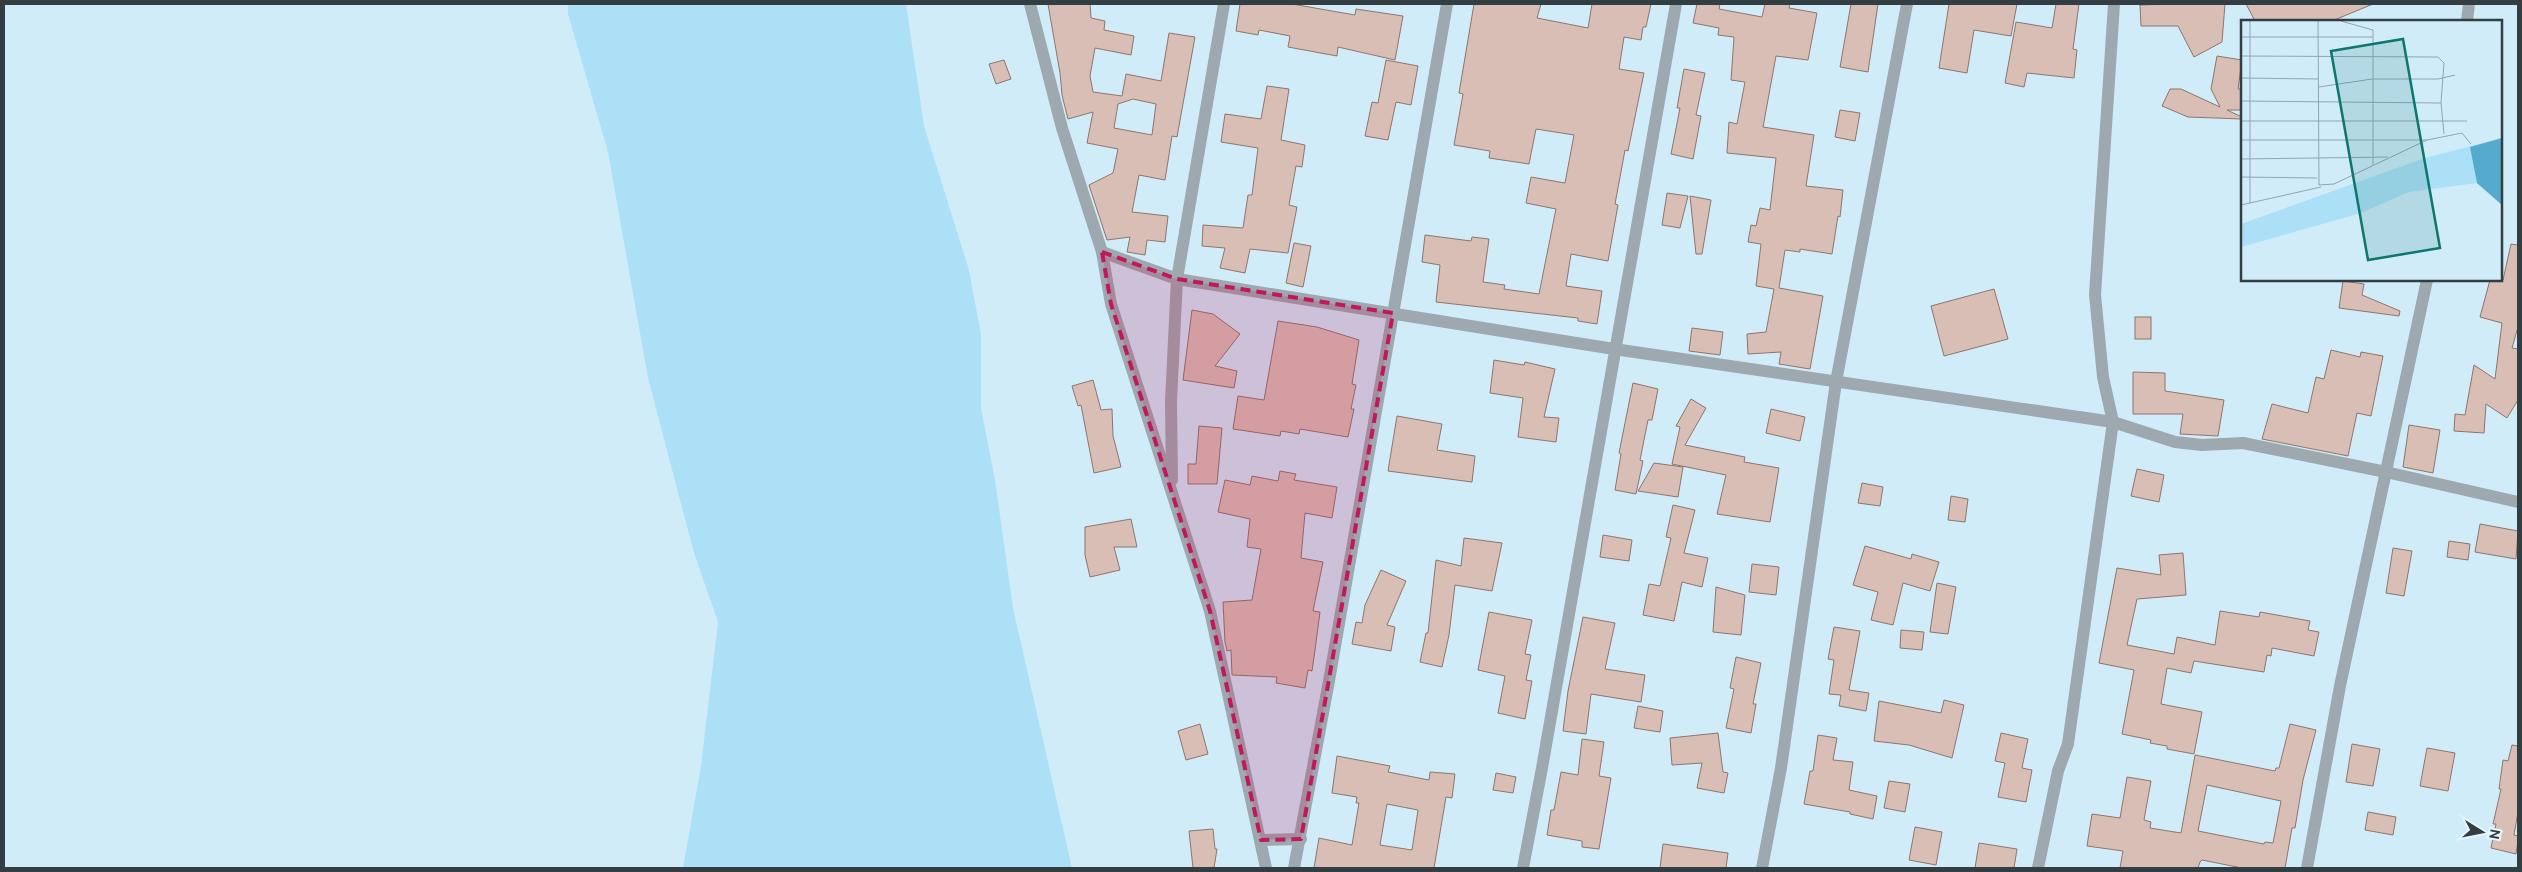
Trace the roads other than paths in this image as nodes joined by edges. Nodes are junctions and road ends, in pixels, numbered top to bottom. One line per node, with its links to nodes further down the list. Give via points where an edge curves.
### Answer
1 (1030, 4): 9 (street, via 1062,128)
2 (1224, 4): 10 (street)
3 (1447, 4): 12 (street)
4 (1676, 4): 13 (street)
5 (1907, 4): 14 (street)
6 (2114, 4): 15 (street, via 2095,295 2103,377)
7 (2469, 4): 8 (street)
8 (2467, 20)
9 (1102, 252): 10 (street); 17 (street, via 1111,304)
10 (1177, 279): 12 (street); 17 (street, via 1171,401)
11 (2427, 281): 16 (street)
12 (1393, 313): 13 (street); 19 (street)
13 (1614, 349): 14 (street); 23 (street)
14 (1836, 382): 15 (street); 24 (street, via 1781,768)
15 (2113, 422): 16 (street, via 2175,442 2243,444); 25 (street, via 2068,744 2058,771)
16 (2386, 472): 18 (street); 26 (street, via 2340,686)
17 (1172, 493): 20 (street, via 1210,611)
18 (2518, 502)
19 (1301, 839): 20 (street); 22 (street)
20 (1261, 840): 21 (street)
21 (1266, 868)
22 (1294, 868)
23 (1522, 868)
24 (1762, 868)
25 (2038, 868)
26 (2307, 868)

